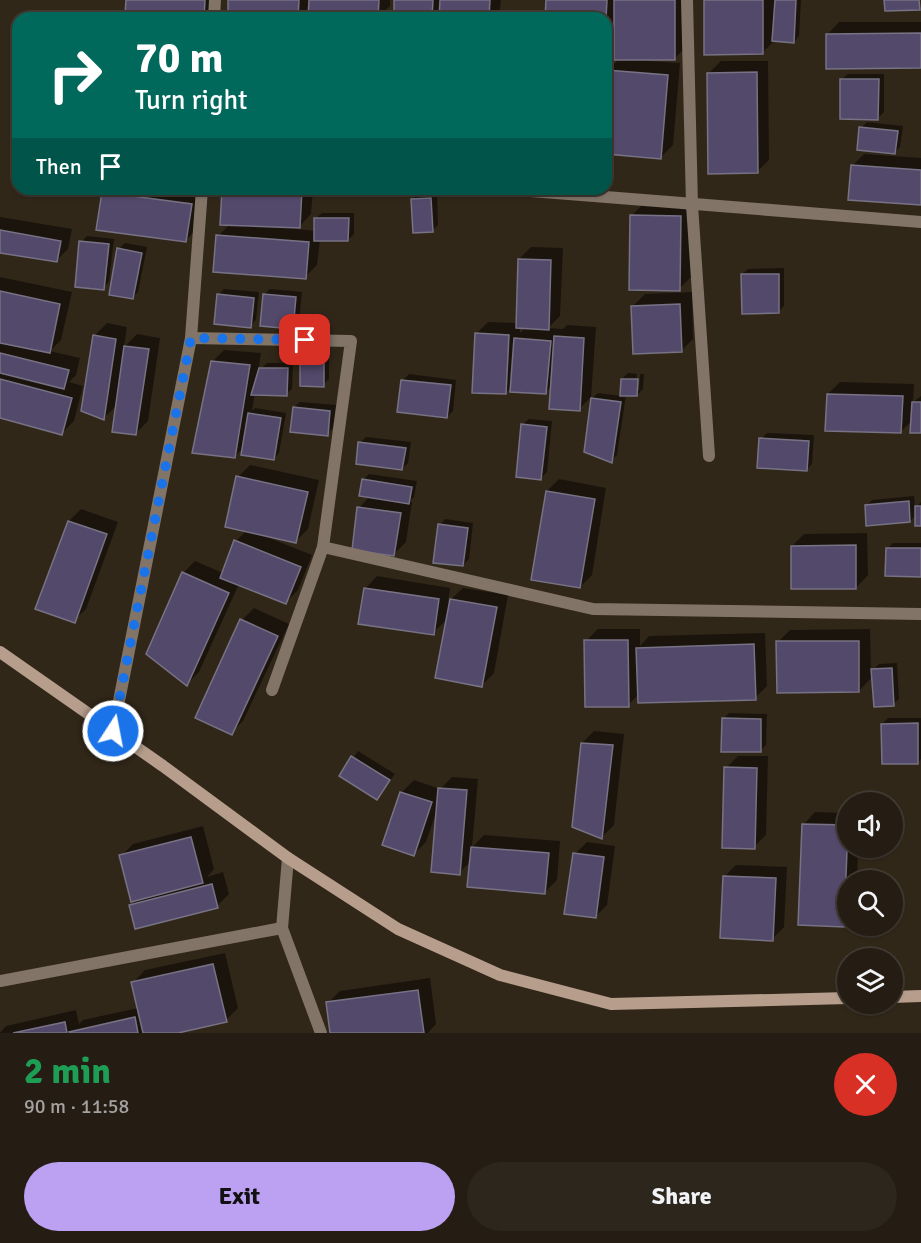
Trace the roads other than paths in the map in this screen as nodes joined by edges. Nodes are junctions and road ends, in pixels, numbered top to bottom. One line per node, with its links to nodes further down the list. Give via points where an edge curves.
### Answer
1 (687, 0): 4 (street)
2 (202, 195): 6 (street)
3 (580, 195): 4 (street)
4 (692, 204): 5 (street); 7 (street)
5 (921, 222)
6 (191, 338): 8 (street, via 351,341); 12 (street)
7 (709, 456)
8 (323, 548): 9 (street, via 593,609); 11 (street)
9 (921, 614)
10 (0, 652): 12 (main road)
11 (272, 690)
12 (113, 731): 13 (main road)
13 (288, 858): 14 (street); 18 (main road, via 398,929 500,975 611,1004)
14 (282, 928): 15 (street); 19 (street)
15 (0, 981)
16 (921, 996): 17 (main road)
17 (903, 997)
18 (837, 998)
19 (321, 1033)

